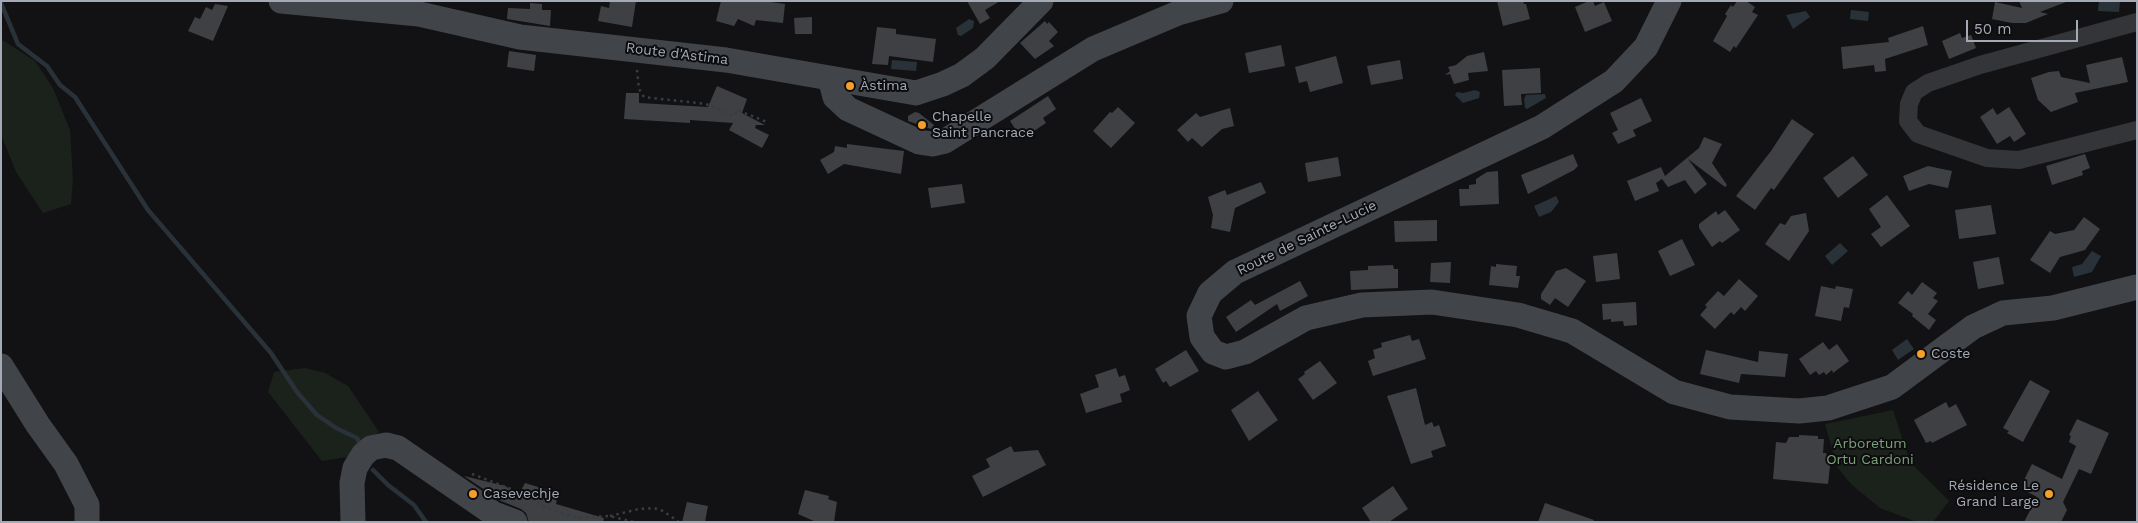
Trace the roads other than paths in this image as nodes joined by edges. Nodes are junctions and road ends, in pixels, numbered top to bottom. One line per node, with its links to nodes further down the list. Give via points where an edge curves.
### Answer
1 (281, 1): 6 (street, Route d'Astima, via 419,14 520,37 726,60)
2 (1040, 1): 6 (street, Route d'Astima, via 985,58 943,84 916,93)
3 (1221, 1): 6 (street, via 1178,14 1093,49 945,141 932,144 919,142 848,109 835,98)
4 (1669, 1): 8 (street, Route de Sainte-Lucie, via 1646,47 1614,81 1542,127 1235,272 1210,293 1199,316 1202,337 1213,352 1226,357 1245,352 1306,318 1362,305 1432,302 1518,315 1572,331 1674,392 1730,407 1799,411 1828,408 1892,387 1973,327 2003,313 2053,308)
5 (2137, 22): 7 (street, via 1980,65 1928,83 1914,92 1908,121 1918,134 1987,158 2019,160)
6 (830, 78)
7 (2137, 130)
8 (2137, 287)
9 (1, 366): 10 (street, via 66,464 87,505)
10 (87, 522)
11 (353, 522): 12 (street, via 355,468 370,448 386,445 398,448 494,514)
12 (515, 522)

